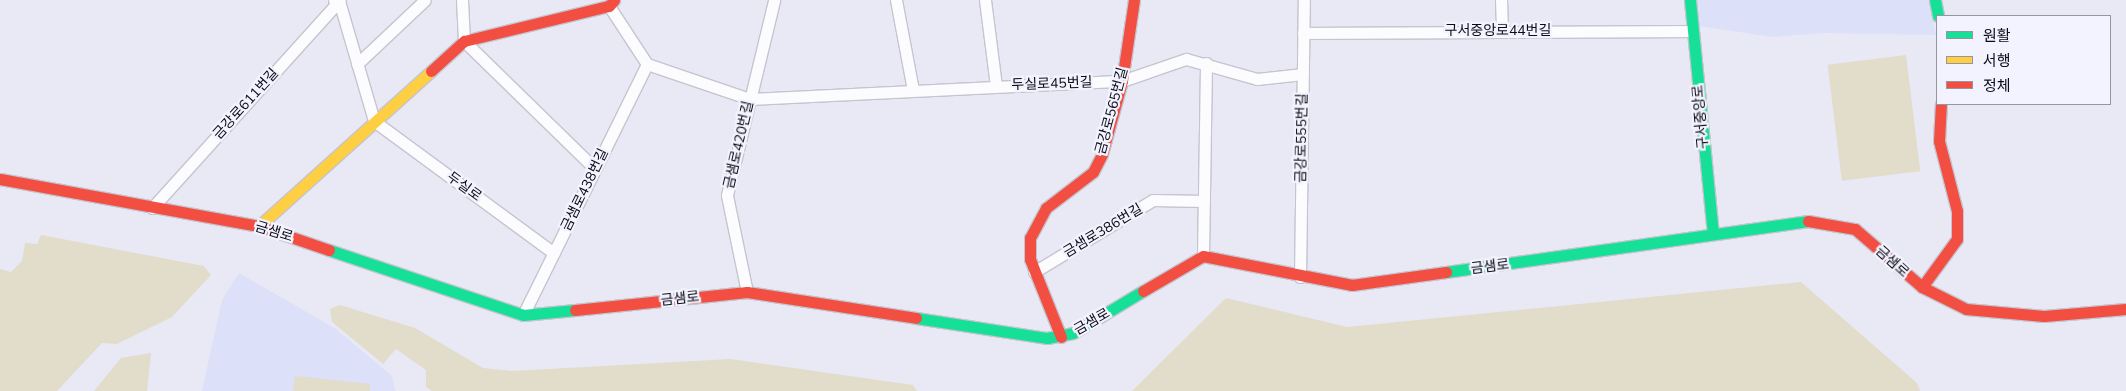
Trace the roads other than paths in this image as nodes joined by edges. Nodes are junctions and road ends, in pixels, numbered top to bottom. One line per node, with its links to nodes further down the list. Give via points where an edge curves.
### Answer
1 (338, 0): 19 (street); 31 (street, 금강로611번길)
2 (425, 0): 19 (street)
3 (462, 0): 17 (street)
4 (774, 0): 25 (street, 금샘로420번길)
5 (896, 0): 24 (street)
6 (985, 0): 23 (street, via 992,28)
7 (1134, 0): 22 (main road, 금강로565번길)
8 (1304, 0): 16 (street, 금강로555번길)
9 (1502, 0): 14 (street)
10 (1690, 0): 15 (main road, 구서중앙로)
11 (1935, 0): 13 (main road)
12 (611, 3): 17 (main road); 20 (street)
13 (1938, 15)
14 (1502, 31): 15 (street, 구서중앙로44번길); 16 (street, 구서중앙로44번길)
15 (1693, 31): 33 (main road, 구서중앙로)
16 (1303, 33): 21 (street, 금강로555번길)
17 (464, 41): 27 (main road); 28 (street)
18 (1206, 63): 21 (street, 두실로45번길, via 1257,79); 22 (street, 두실로45번길, via 1186,58); 30 (street)
19 (357, 64): 27 (street)
20 (648, 64): 25 (street, 두실로45번길); 28 (street, 금샘로438번길)
21 (1302, 74): 37 (street, 금강로555번길)
22 (1122, 82): 23 (street, 두실로45번길); 36 (main road, 금강로565번길, via 1093,172 1046,208 1030,238)
23 (996, 86): 24 (street, 두실로45번길)
24 (913, 90): 25 (street, 두실로45번길)
25 (750, 99): 39 (street, 금샘로420번길, via 727,195)
26 (1941, 105): 38 (main road, via 1939,141 1957,211 1957,239)
27 (374, 121): 32 (main road); 34 (street, 두실로)
28 (595, 170): 34 (street, 금샘로438번길)
29 (0, 179): 31 (main road, 금샘로)
30 (1204, 201): 35 (street); 36 (street, 금샘로386번길, via 1153,200)
31 (152, 208): 32 (main road, 금샘로)
32 (259, 226): 41 (main road, 금샘로)
33 (1713, 234): 37 (main road, 금샘로, via 1367,284); 38 (main road, 금샘로, via 1814,220 1843,224 1855,228)
34 (554, 253): 41 (street, 금샘로438번길)
35 (1203, 256): 37 (main road, 금샘로); 42 (main road, 금샘로)
36 (1034, 272): 42 (main road, 금강로565번길)
37 (1300, 276)
38 (1922, 287): 40 (main road, 금샘로, via 1966,309 1992,314 2078,315)
39 (747, 292): 41 (main road, 금샘로); 42 (main road, 금샘로)
40 (2126, 310)
41 (523, 315)
42 (1061, 337)

